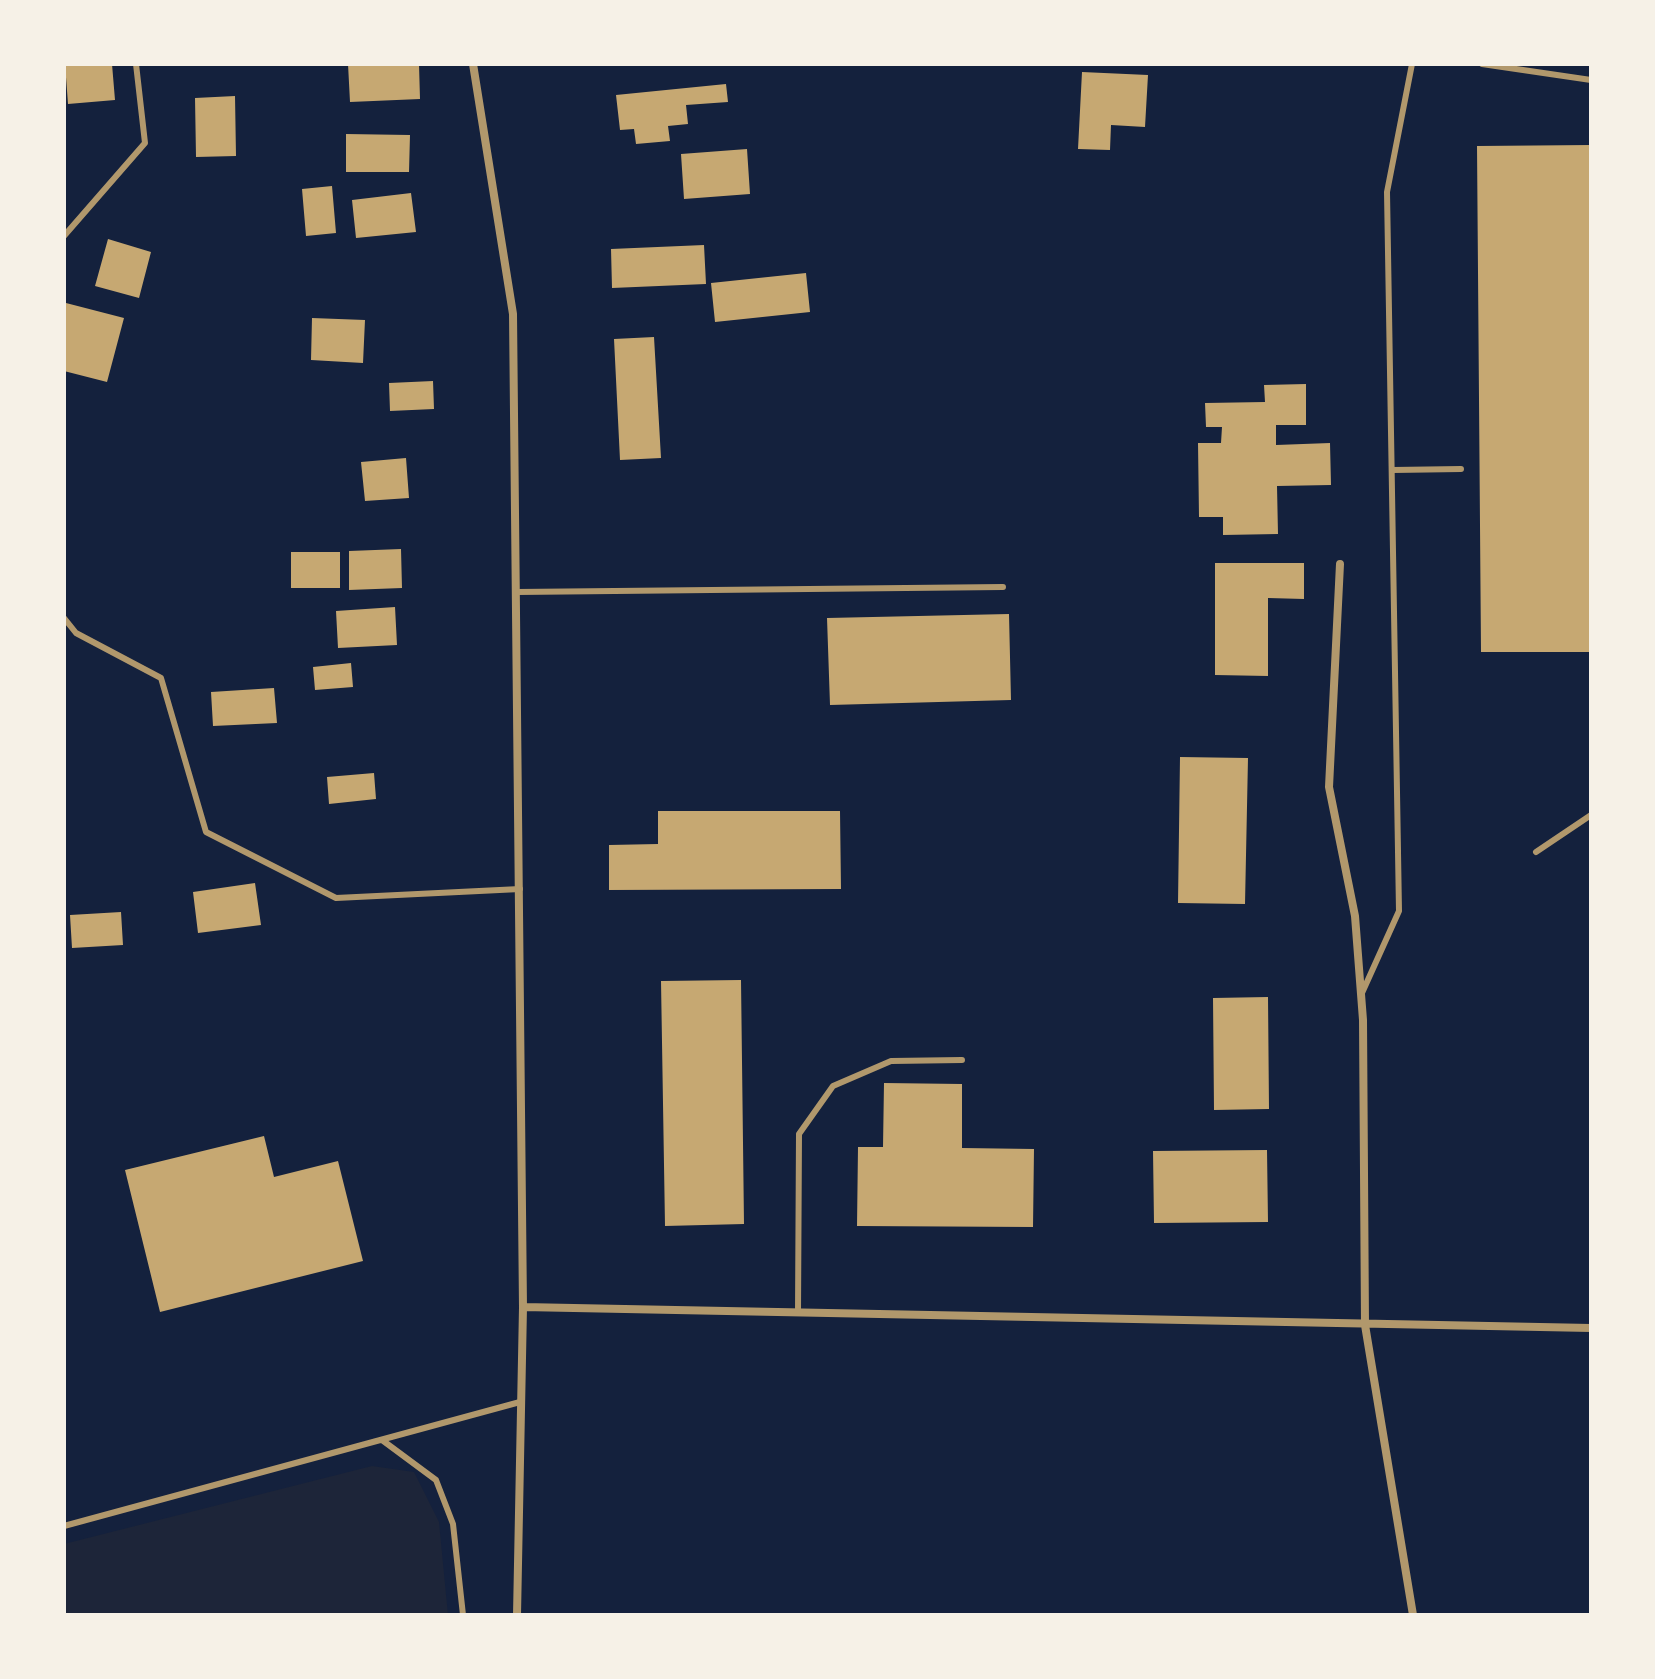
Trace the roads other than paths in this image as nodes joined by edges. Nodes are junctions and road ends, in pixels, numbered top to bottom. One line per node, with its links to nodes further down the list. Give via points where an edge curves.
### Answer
1 (136, 64): 6 (lane, via 145,143)
2 (473, 64): 11 (street, via 513,314)
3 (1412, 64): 8 (lane, via 1387,192)
4 (1482, 64): 5 (lane)
5 (1591, 80)
6 (64, 236)
7 (1461, 469): 8 (lane)
8 (1393, 470): 16 (lane, via 1399,911)
9 (1340, 564): 16 (street, via 1329,787 1355,916)
10 (1003, 587): 11 (lane)
11 (517, 592): 15 (street)
12 (64, 618): 15 (lane, via 76,633 161,678 206,832 336,898)
13 (1591, 815): 14 (lane)
14 (1536, 852)
15 (520, 889): 18 (street)
16 (1361, 996): 20 (street)
17 (962, 1060): 19 (lane, via 891,1061 833,1086 799,1134)
18 (523, 1307): 19 (street); 22 (street)
19 (798, 1312): 20 (street)
20 (1365, 1325): 21 (street); 27 (street)
21 (1591, 1328)
22 (520, 1402): 23 (lane); 26 (street)
23 (382, 1440): 24 (lane); 25 (lane, via 436,1480 453,1524)
24 (64, 1526)
25 (463, 1615)
26 (517, 1615)
27 (1413, 1615)

